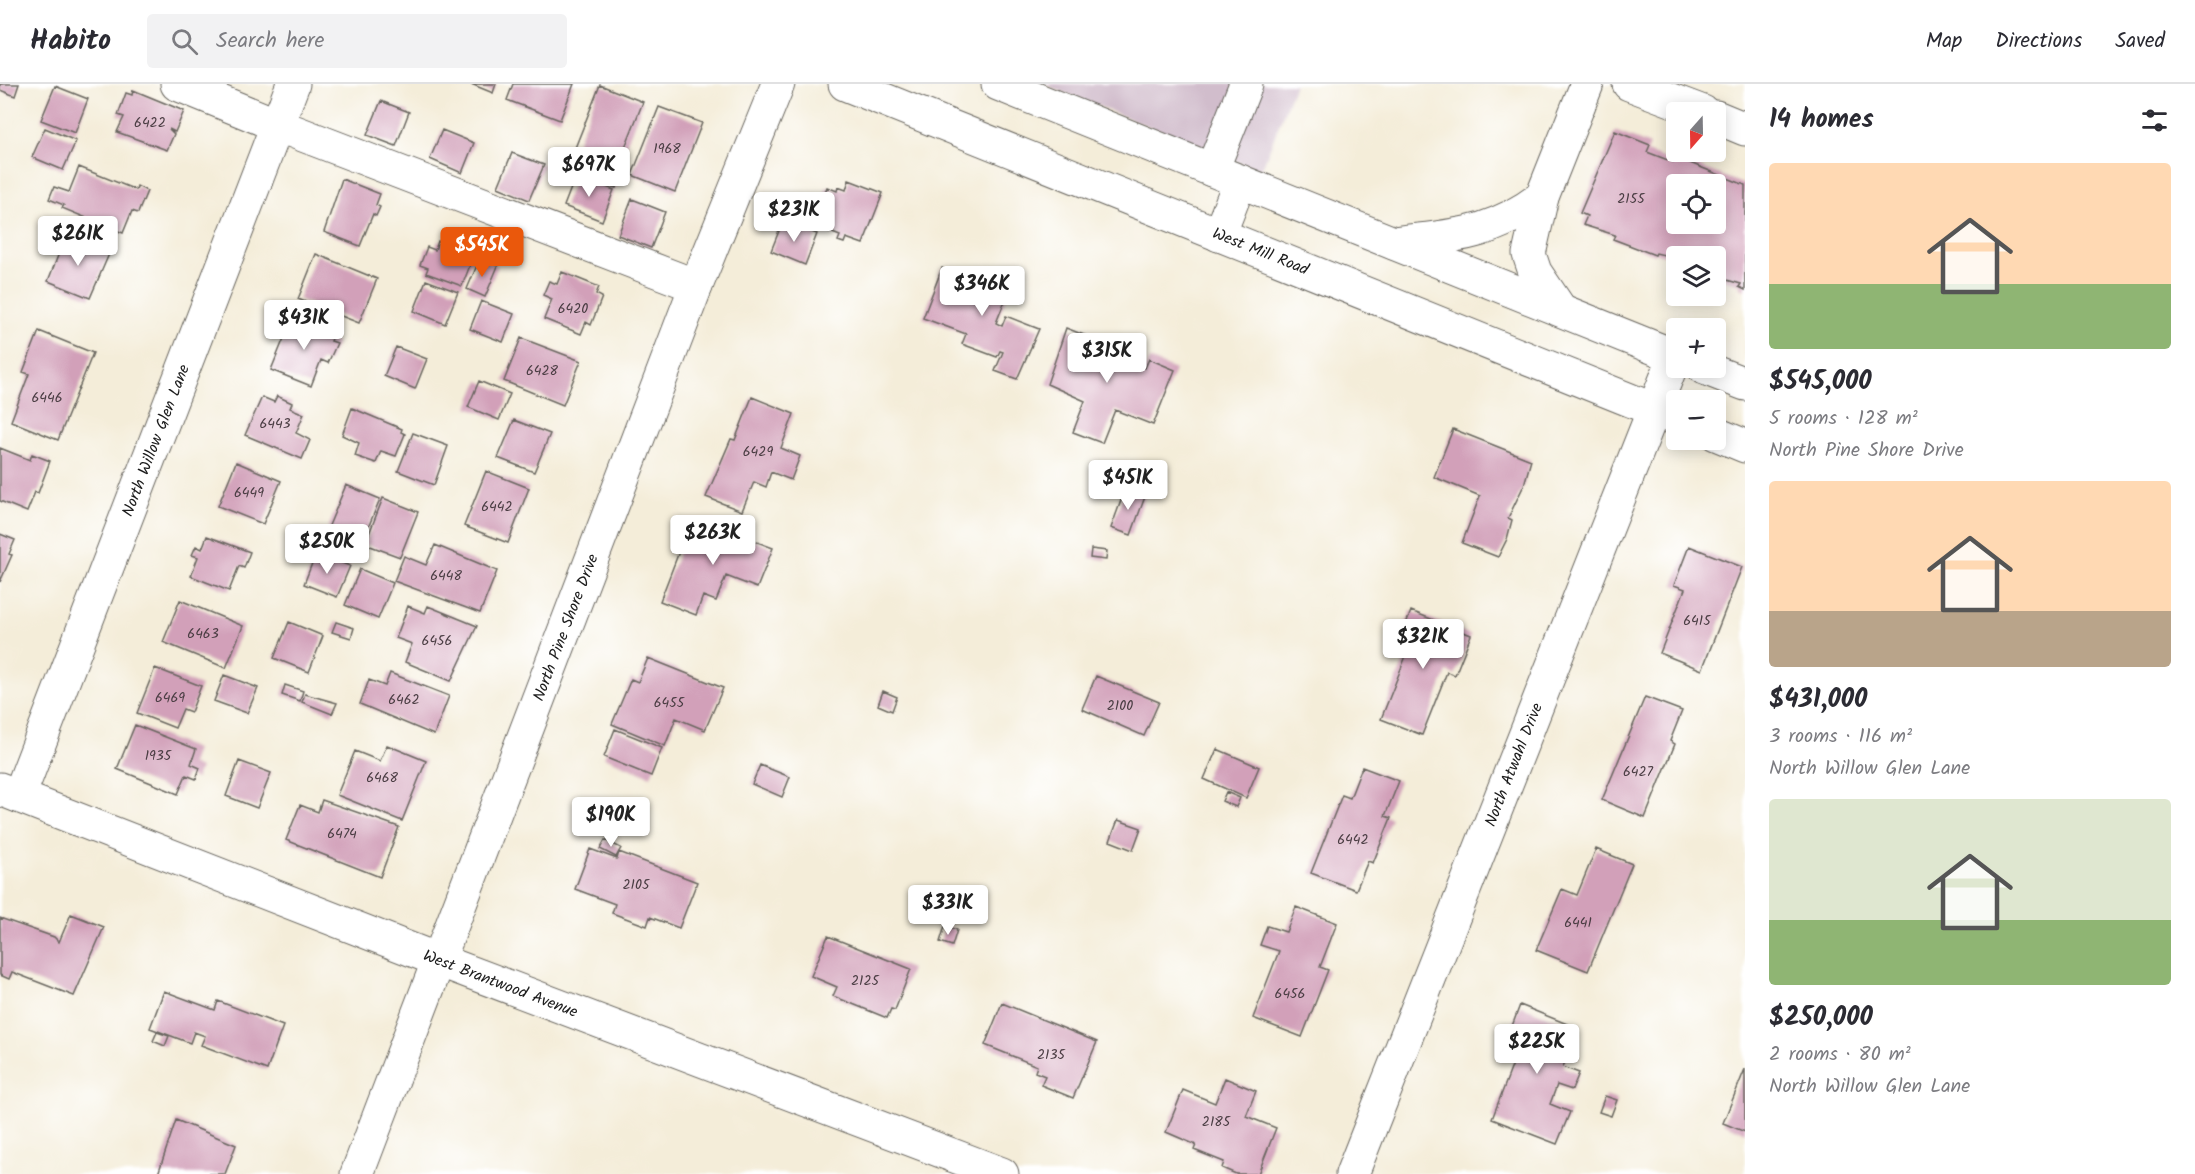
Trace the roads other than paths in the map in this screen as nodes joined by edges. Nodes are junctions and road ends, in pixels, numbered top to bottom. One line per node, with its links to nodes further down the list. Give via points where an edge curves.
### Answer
1 (177, 84): 11 (street)
2 (292, 84): 11 (street, North Willow Glen Lane)
3 (778, 84): 17 (street, North Pine Shore Drive)
4 (845, 84): 15 (street, West Mill Road)
5 (998, 84): 13 (street)
6 (1246, 84): 13 (street)
7 (1587, 84): 14 (street)
8 (1629, 84): 9 (street)
9 (1677, 102)
10 (1726, 121): 12 (street)
11 (277, 125): 17 (street); 26 (street, North Willow Glen Lane)
12 (1745, 129)
13 (1226, 175): 15 (street); 16 (street)
14 (1542, 197): 16 (street, via 1515,217 1468,234); 18 (street, via 1529,254 1535,272)
15 (1219, 235): 23 (street, West Mill Road)
16 (1394, 243): 18 (street)
17 (696, 286): 27 (street, North Pine Shore Drive)
18 (1560, 309): 19 (street)
19 (1666, 352)
20 (1726, 376): 22 (street)
21 (1678, 378): 23 (street, North Atwahl Drive)
22 (1745, 384)
23 (1665, 414): 30 (street, North Atwahl Drive)
24 (1726, 438): 25 (street)
25 (1745, 446)
26 (9, 793): 27 (street, West Brantwood Avenue)
27 (438, 960): 28 (street, North Pine Shore Drive); 29 (street, West Brantwood Avenue)
28 (357, 1174)
29 (1002, 1174)
30 (1352, 1174)

